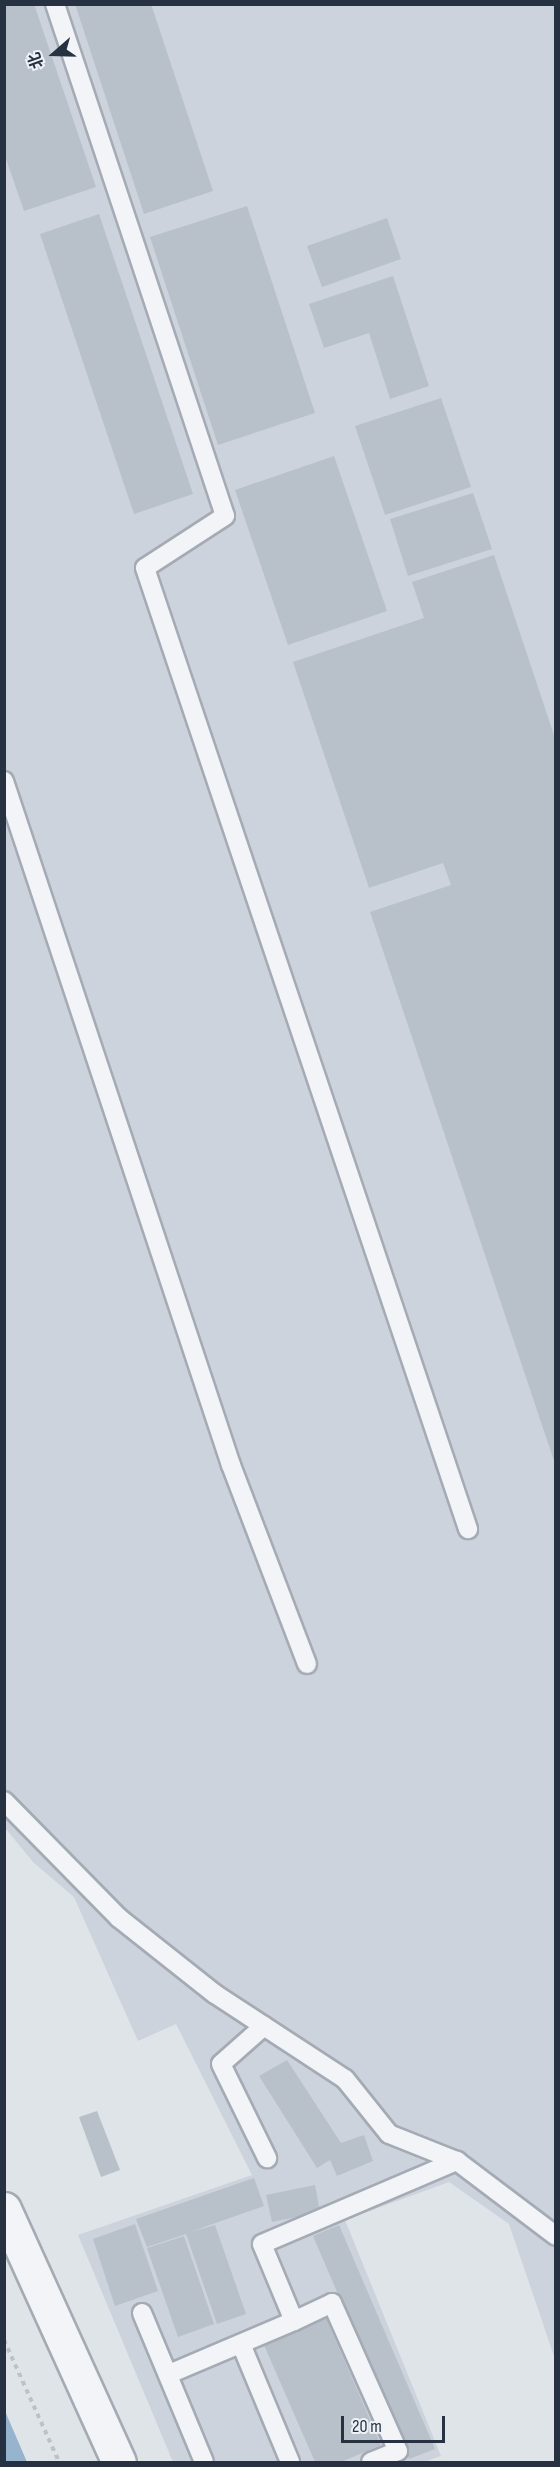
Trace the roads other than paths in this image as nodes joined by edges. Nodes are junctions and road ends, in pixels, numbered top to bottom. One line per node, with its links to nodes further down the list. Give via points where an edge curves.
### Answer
1 (55, 4): 3 (lane, via 225,516 146,568)
2 (4, 781): 4 (lane, via 231,1465)
3 (468, 1529)
4 (307, 1664)
5 (4, 1801): 6 (lane, via 119,1918 215,1994)
6 (264, 2026): 7 (lane, via 221,2064); 8 (lane, via 345,2079 389,2134)
7 (267, 2158)
8 (457, 2161): 10 (lane); 12 (lane, via 262,2244)
9 (4, 2210): 15 (street)
10 (555, 2236)
11 (142, 2313): 14 (lane)
12 (294, 2321): 13 (lane); 18 (lane, via 332,2303 398,2451)
13 (240, 2344): 14 (lane); 17 (lane)
14 (169, 2374): 16 (lane)
15 (119, 2463)
16 (204, 2463)
17 (290, 2463)
18 (371, 2463)

